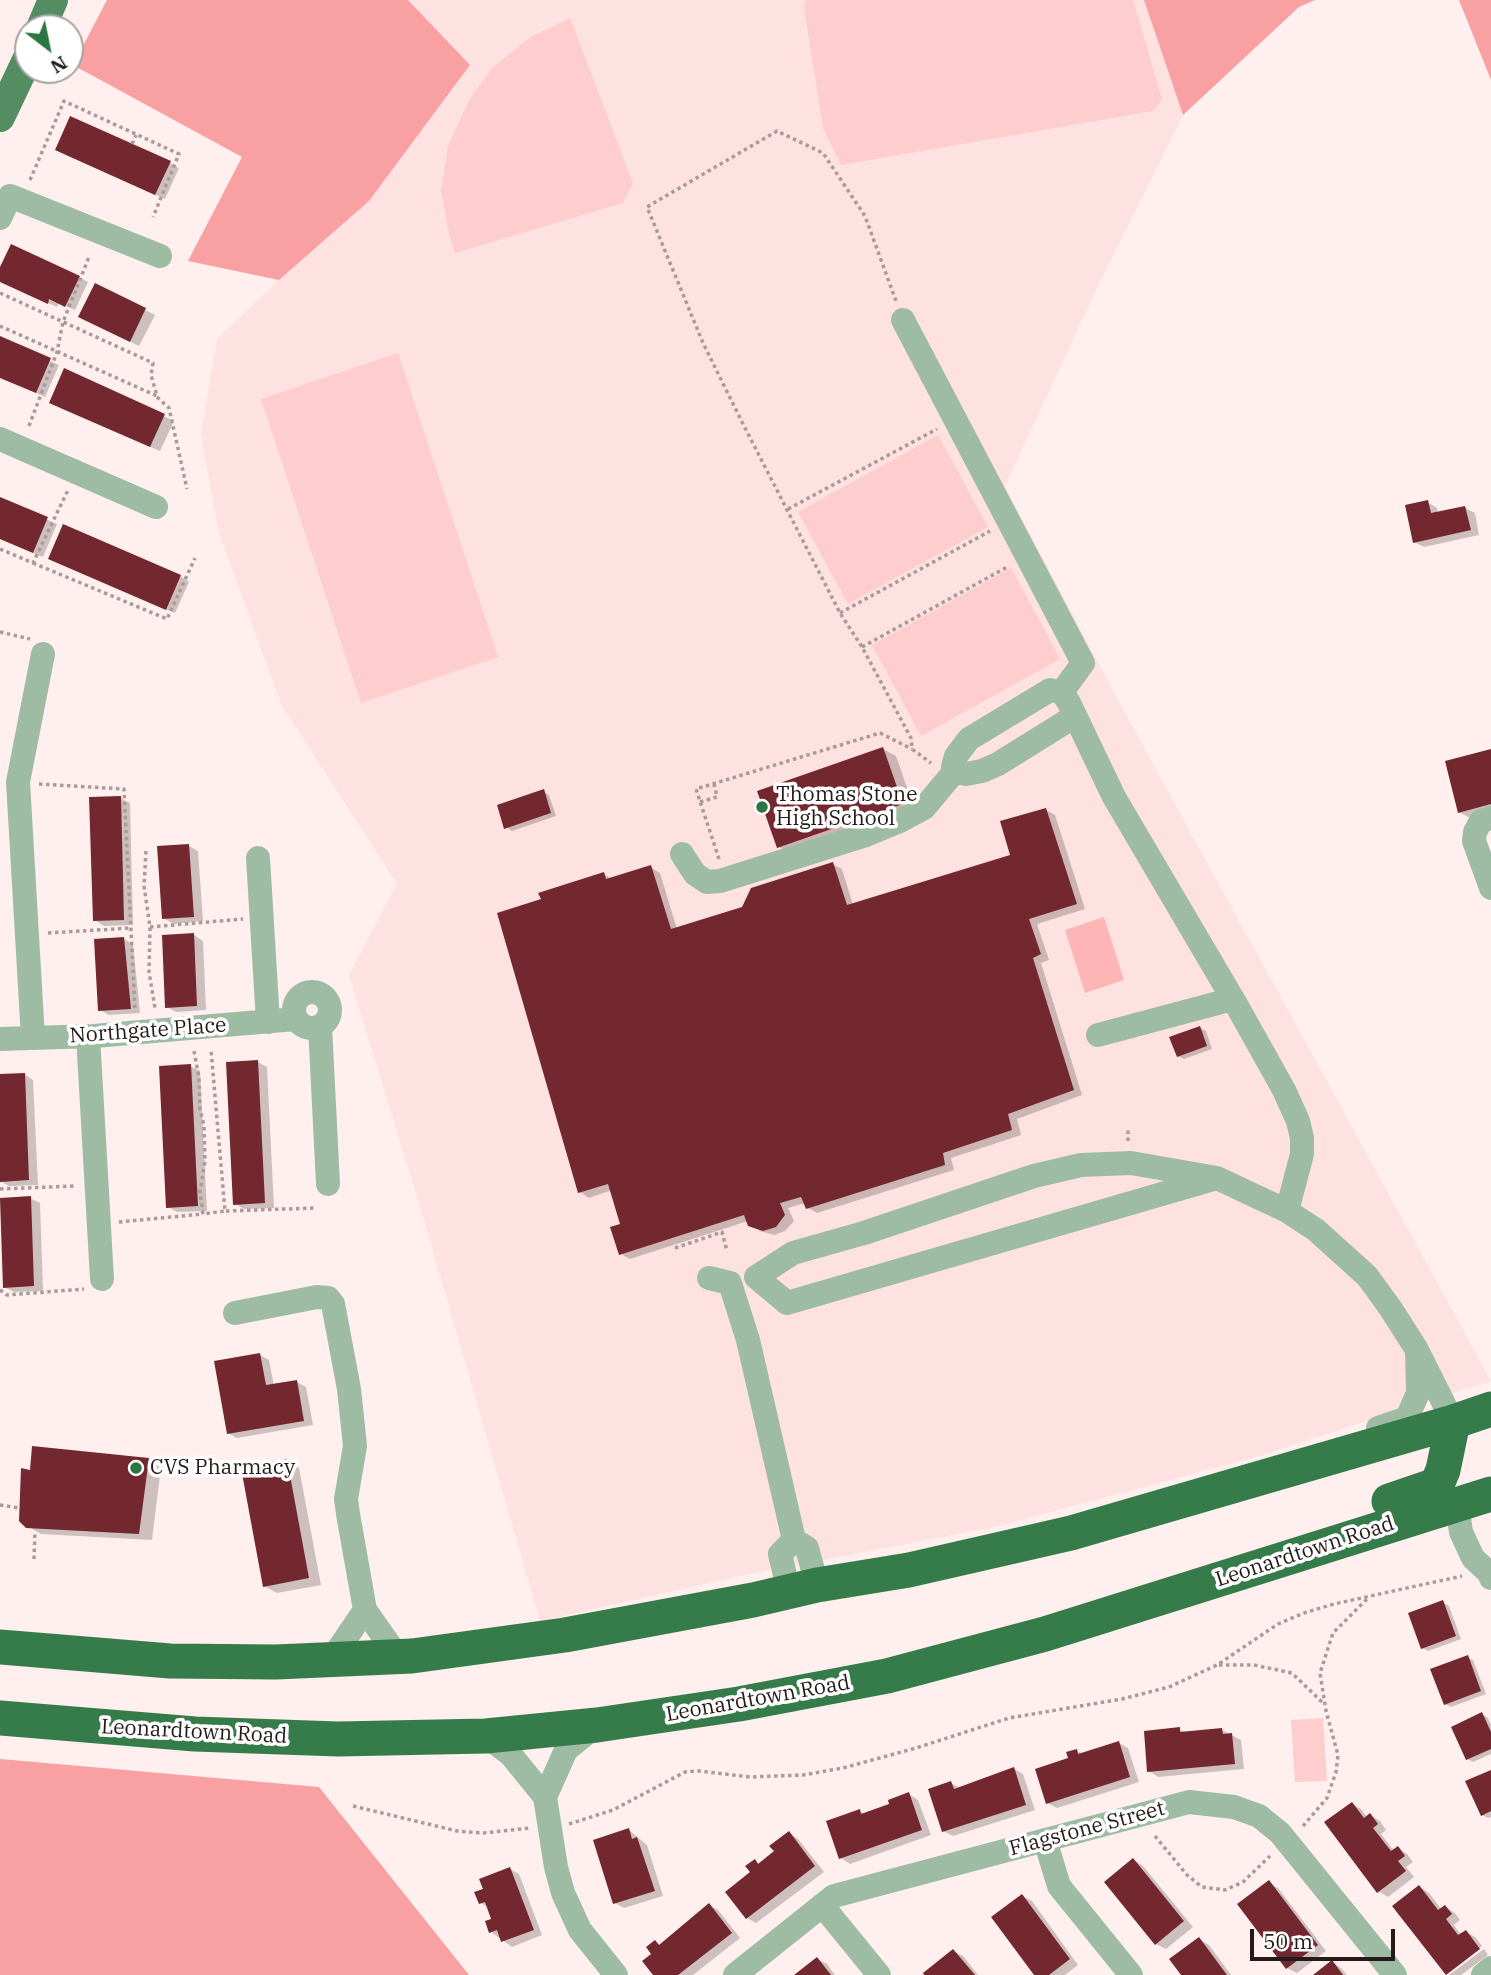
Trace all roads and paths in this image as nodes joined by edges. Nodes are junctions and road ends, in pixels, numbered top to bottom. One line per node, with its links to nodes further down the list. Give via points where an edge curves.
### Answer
1 (16, 84): 2 (main road)
2 (0, 117)
3 (136, 135): 4 (path); 5 (path, via 65,101); 6 (path, via 179,154)
4 (132, 144)
5 (30, 180)
6 (153, 217)
7 (0, 218): 9 (street, via 10,196)
8 (89, 257): 12 (path)
9 (160, 257)
10 (0, 293): 12 (path)
11 (903, 320): 22 (path, via 865,216 823,153 777,131 647,207 703,343); 32 (street, via 1083,663)
12 (63, 322): 14 (path); 15 (path, via 153,363)
13 (0, 326): 14 (path)
14 (57, 352): 15 (path); 16 (path)
15 (157, 396): 20 (path, via 169,408)
16 (29, 426)
17 (937, 429): 22 (path)
18 (0, 439): 19 (street)
19 (76, 472): 21 (street); 26 (path)
20 (187, 489)
21 (156, 507)
22 (787, 509): 28 (path)
23 (992, 530): 28 (path)
24 (0, 549): 26 (path)
25 (195, 558): 26 (path, via 167,618)
26 (33, 563)
27 (1011, 565): 31 (path)
28 (840, 612): 31 (path)
29 (0, 632): 30 (path)
30 (37, 647): 55 (street, via 18,782)
31 (862, 647): 34 (path, via 911,738)
32 (1062, 692): 33 (street); 35 (street, via 1051,690 970,740 953,767)
33 (1076, 716): 35 (street, via 998,764 974,773); 49 (street, via 1114,797)
34 (912, 749): 35 (path); 36 (path, via 880,733)
35 (946, 770): 41 (street, via 924,808 866,835 720,881 707,882 695,874)
36 (714, 783): 38 (path, via 717,797); 38 (path, via 696,789)
37 (30, 784): 47 (path, via 124,789)
38 (700, 802): 43 (path)
39 (1491, 818): 44 (street, via 1480,821 1474,841)
40 (146, 850): 46 (path, via 144,886)
41 (682, 854)
42 (258, 858): 45 (street)
43 (722, 867)
44 (1491, 888)
45 (262, 918): 46 (path); 52 (street)
46 (150, 927): 50 (path, via 149,972)
47 (131, 928): 48 (path); 51 (path)
48 (36, 933)
49 (1233, 999): 53 (street); 65 (street, via 1298,1121 1302,1154)
50 (156, 1017)
51 (135, 1019)
52 (268, 1022): 54 (street, Northgate Place); 60 (street, Northgate Place, via 308,1023)
53 (1098, 1035)
54 (88, 1036): 55 (street, Northgate Place); 61 (street)
55 (33, 1038): 56 (street, Northgate Place)
56 (0, 1040)
57 (211, 1050): 64 (path)
58 (194, 1051): 66 (path, via 204,1138)
59 (1217, 1178): 59 (street, via 1131,1163 1069,1168 793,1253 756,1278 787,1303); 65 (street)
60 (328, 1184)
61 (97, 1185): 62 (path); 67 (street)
62 (0, 1189)
63 (315, 1208): 64 (path)
64 (225, 1211): 66 (path)
65 (1287, 1211): 74 (street, via 1316,1230 1367,1276)
66 (203, 1214): 67 (path)
67 (99, 1224): 71 (street)
68 (675, 1248): 69 (path, via 722,1232)
69 (727, 1251)
70 (709, 1278): 87 (street, via 730,1283 748,1340 794,1541 807,1548)
71 (95, 1284): 72 (path, via 7,1295)
72 (0, 1290)
73 (235, 1313): 89 (street, via 317,1297 333,1304 355,1446 346,1499)
74 (1417, 1350): 76 (street); 78 (street, via 1418,1392 1406,1418 1246,1470)
75 (1491, 1409): 76 (highway)
76 (1453, 1422): 78 (highway); 86 (highway, via 1441,1476 1433,1486 1242,1552)
77 (1491, 1427): 80 (highway, via 1471,1442)
78 (1215, 1490): 87 (highway, via 1071,1533)
79 (1491, 1494): 80 (highway, Leonardtown Road)
80 (1457, 1504): 85 (street, via 1461,1532 1473,1559); 86 (highway, Leonardtown Road)
81 (0, 1505): 82 (path)
82 (19, 1508)
83 (35, 1531): 84 (path)
84 (34, 1559)
85 (1490, 1573): 88 (path)
86 (1206, 1584): 96 (highway, Leonardtown Road, via 887,1676)
87 (803, 1589): 91 (highway, via 556,1636)
88 (1371, 1596): 93 (path, via 1278,1624); 94 (path, via 1334,1633 1320,1673)
89 (365, 1610): 91 (street); 92 (street)
90 (0, 1647): 92 (highway, via 170,1661)
91 (398, 1657): 92 (highway)
92 (331, 1660)
93 (1217, 1665): 94 (path, via 1254,1665 1292,1673); 100 (path, via 1169,1688 1009,1718 843,1768 773,1778 684,1773 613,1810)
94 (1325, 1705): 101 (path, via 1338,1755 1336,1772 1326,1798)
95 (0, 1718): 97 (highway, Leonardtown Road, via 195,1734 338,1739)
96 (597, 1725): 97 (highway, Leonardtown Road); 98 (street, via 566,1750)
97 (486, 1736): 98 (street, via 511,1755)
98 (545, 1797): 100 (street)
99 (353, 1806): 100 (path, via 457,1831)
100 (549, 1826): 107 (street, via 555,1867 569,1909)
101 (1299, 1830)
102 (1155, 1836): 104 (path, via 1202,1887 1225,1890 1243,1882)
103 (1045, 1840): 105 (street, Flagstone Street, via 834,1896); 110 (street, via 1059,1886); 111 (street, Flagstone Street, via 1189,1802 1234,1807 1259,1816 1280,1833)
104 (1270, 1856)
105 (822, 1905): 108 (street, Flagstone Street); 109 (street)
106 (1491, 1968): 112 (street)
107 (616, 1975)
108 (735, 1975)
109 (879, 1975)
110 (1131, 1975)
111 (1395, 1975)
112 (1483, 1975)

